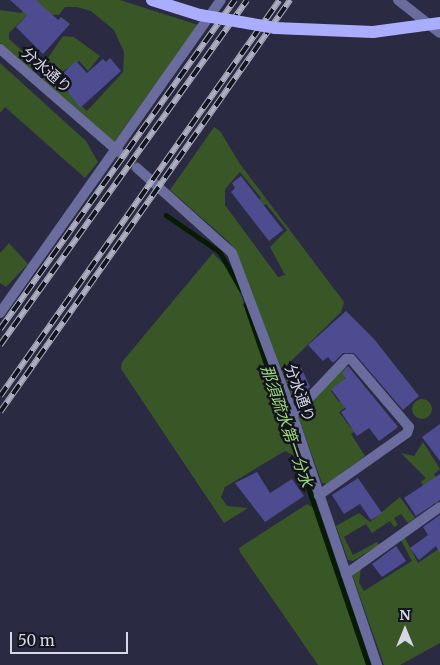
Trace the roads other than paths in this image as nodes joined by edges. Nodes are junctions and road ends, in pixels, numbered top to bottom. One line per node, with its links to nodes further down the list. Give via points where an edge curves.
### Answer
1 (152, 0): 4 (main road, bridge, via 200,15 275,28 373,32)
2 (221, 0): 7 (street)
3 (398, 0): 5 (street)
4 (440, 23)
5 (440, 33)
6 (0, 49): 7 (street, 分水通り)
7 (117, 150): 9 (street)
8 (138, 168): 10 (street, 分水通り, via 232,253)
9 (0, 313)
10 (292, 416): 11 (street, 分水通り); 11 (street, via 346,359 351,359 409,427 407,433)
11 (319, 495): 13 (street, 分水通り)
12 (440, 506): 13 (street)
13 (346, 574): 14 (street, 分水通り)
14 (377, 665)

